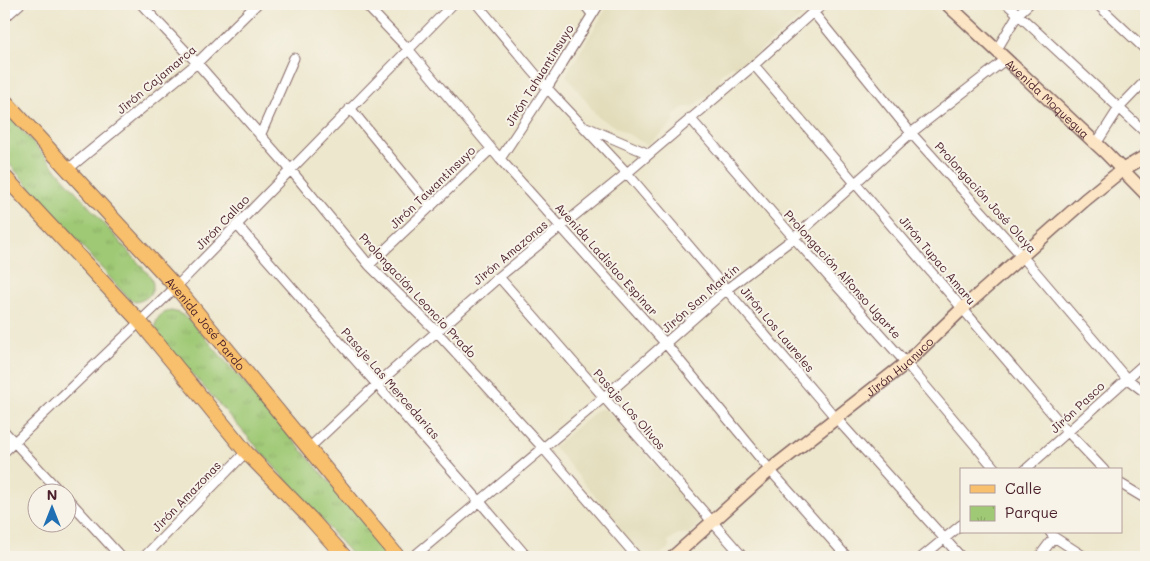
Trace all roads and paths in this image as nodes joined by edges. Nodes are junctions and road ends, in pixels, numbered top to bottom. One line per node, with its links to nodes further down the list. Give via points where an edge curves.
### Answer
1 (20, 4): 17 (street)
2 (141, 4): 22 (street, Prolongación Leoncio Prado)
3 (365, 4): 18 (street, Avenida Ladislao Espinar)
4 (453, 4): 18 (street, Jirón Callao)
5 (477, 4): 25 (street, Jirón Los Laureles)
6 (584, 4): 15 (street)
7 (599, 4): 15 (street, Jirón Tahuantinsuyo)
8 (825, 4): 14 (street, Jirón Amazonas)
9 (947, 4): 20 (main road, Avenida Moquegua)
10 (1007, 4): 16 (street)
11 (1029, 4): 16 (street, Jirón San Martín)
12 (1097, 4): 19 (street)
13 (253, 5): 22 (street, Jirón Cajamarca)
14 (813, 12): 23 (street, Jirón Amazonas); 31 (street, Prolongación José Olaya)
15 (592, 14): 25 (street, Jirón Tahuantinsuyo)
16 (1018, 14): 20 (street, Jirón San Martín); 28 (street)
17 (4, 18)
18 (408, 49): 27 (street, Jirón Callao); 35 (street, Avenida Ladislao Espinar)
19 (1146, 50)
20 (1001, 55): 31 (street, Jirón San Martín); 34 (main road, Avenida Moquegua)
21 (294, 58): 33 (street)
22 (197, 63): 33 (street, Prolongación Leoncio Prado); 40 (street, Jirón Cajamarca)
23 (754, 65): 29 (street, Jirón Amazonas); 44 (street, Jirón Tupac Amaru)
24 (1146, 80): 28 (street)
25 (547, 88): 30 (street, Jirón Los Laureles); 38 (street, Jirón Tahuantinsuyo)
26 (4, 100): 40 (main road, Avenida José Pardo)
27 (350, 108): 39 (street, Jirón Callao); 46 (street)
28 (1119, 108): 32 (street); 34 (street)
29 (690, 118): 36 (street, Jirón Amazonas); 49 (street, Prolongación Alfonso Ugarte)
30 (581, 125): 36 (street); 42 (street, Jirón Los Laureles)
31 (911, 133): 44 (street, Jirón San Martín); 50 (street, Prolongación José Olaya)
32 (1146, 133)
33 (260, 136): 39 (street, Prolongación Leoncio Prado)
34 (1096, 144): 41 (main road, Avenida Moquegua)
35 (491, 149): 38 (street, Avenida Ladislao Espinar); 46 (street, Jirón Tawantinsuyo)
36 (649, 154): 42 (street, Jirón Amazonas)
37 (1146, 156): 41 (main road, Jirón Huanuco)
38 (500, 159): 48 (street, Avenida Ladislao Espinar)
39 (290, 169): 47 (street, Jirón Callao); 51 (street, Prolongación Leoncio Prado)
40 (67, 170): 53 (main road, Avenida José Pardo)
41 (1122, 170): 45 (main road, Avenida Moquegua); 50 (main road, Jirón Huanuco)
42 (627, 173): 48 (street, Jirón Amazonas); 54 (street, Jirón Los Laureles)
43 (4, 176): 56 (main road)
44 (856, 182): 49 (street, Jirón San Martín); 55 (street, Jirón Tupac Amaru)
45 (1146, 194)
46 (431, 207): 51 (street, Jirón Tawantinsuyo)
47 (237, 225): 53 (street, Jirón Callao); 62 (street, Pasaje Las Mercedarias)
48 (561, 226): 52 (street, Jirón Amazonas); 58 (street, Avenida Ladislao Espinar)
49 (794, 238): 54 (street, Jirón San Martín); 59 (street, Prolongación Alfonso Ugarte)
50 (1022, 256): 55 (main road, Jirón Huanuco); 61 (street, Prolongación José Olaya)
51 (369, 265): 57 (street, Prolongación Leoncio Prado)
52 (499, 277): 57 (street, Jirón Amazonas); 64 (street, Pasaje Los Olivos)
53 (176, 287): 56 (street, Jirón Callao); 70 (main road, Avenida José Pardo)
54 (727, 289): 58 (street, Jirón San Martín); 65 (street, Jirón Los Laureles)
55 (963, 308): 59 (main road, Jirón Huanuco); 67 (street, Jirón Tupac Amaru)
56 (140, 322): 68 (street, Jirón Callao); 72 (main road)
57 (436, 332): 62 (street, Jirón Amazonas); 69 (street, Prolongación Leoncio Prado)
58 (666, 344): 64 (street, Jirón San Martín); 76 (street, Avenida Ladislao Espinar)
59 (906, 362): 65 (main road, Jirón Huanuco); 73 (street, Prolongación Alfonso Ugarte)
60 (1146, 362): 61 (street, Jirón Pasco)
61 (1126, 378): 63 (street, Prolongación José Olaya); 67 (street, Jirón Pasco)
62 (376, 385): 70 (street, Jirón Amazonas); 80 (street, Pasaje Las Mercedarias)
63 (1146, 393)
64 (604, 398): 69 (street, Jirón San Martín); 82 (street, Pasaje Los Olivos)
65 (835, 417): 76 (main road, Jirón Huanuco); 85 (street, Jirón Los Laureles)
66 (4, 431): 68 (street)
67 (1068, 432): 74 (street, Jirón Pasco); 75 (street, Jirón Tupac Amaru)
68 (14, 442): 71 (street, Jirón Callao); 77 (street)
69 (543, 448): 80 (street, Jirón San Martín); 92 (street, Prolongación Leoncio Prado)
70 (308, 449): 89 (main road, Avenida José Pardo)
71 (4, 452)
72 (246, 452): 87 (street, Jirón Amazonas); 88 (main road)
73 (994, 468)
74 (1026, 468)
75 (1102, 468)
76 (770, 470): 82 (main road, Jirón Huanuco); 95 (street, Avenida Ladislao Espinar)
77 (53, 484)
78 (1122, 485): 79 (street)
79 (1146, 499)
80 (480, 502): 90 (street, Jirón San Martín); 91 (street, Pasaje Las Mercedarias)
81 (78, 511): 86 (street)
82 (712, 522): 93 (main road, Jirón Huanuco); 94 (street, Pasaje Los Olivos)
83 (960, 526): 85 (street)
84 (1052, 534): 98 (street); 99 (street)
85 (946, 538): 96 (street); 97 (street, Jirón Los Laureles)
86 (121, 557)
87 (144, 557)
88 (345, 557)
89 (398, 557)
90 (413, 557)
91 (527, 557)
92 (637, 557)
93 (673, 557)
94 (743, 557)
95 (846, 557)
96 (922, 557)
97 (961, 557)
98 (1039, 557)
99 (1085, 557)

